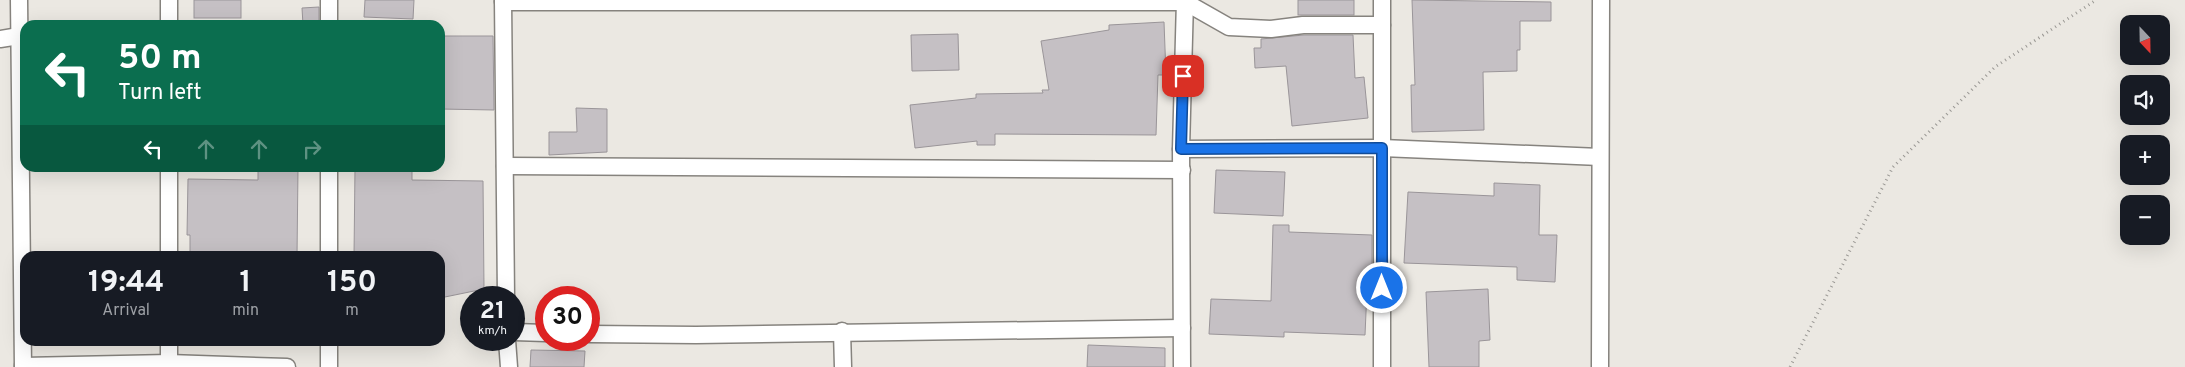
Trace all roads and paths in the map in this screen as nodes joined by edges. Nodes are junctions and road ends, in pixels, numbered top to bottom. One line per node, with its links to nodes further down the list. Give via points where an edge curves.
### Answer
1 (19, 0): 12 (street)
2 (169, 0): 9 (street)
3 (329, 0): 10 (street)
4 (1382, 0): 11 (street)
5 (1601, 0): 17 (street)
6 (2096, 0): 43 (path, via 1995,67 1893,167)
7 (503, 1): 8 (street); 18 (street)
8 (1185, 1): 11 (street, via 1229,27 1271,29 1304,24); 16 (street)
9 (169, 20)
10 (329, 20)
11 (1382, 25): 15 (street)
12 (19, 36): 13 (street); 14 (street)
13 (0, 39)
14 (20, 119)
15 (1382, 148): 16 (street); 17 (street); 41 (street)
16 (1181, 149): 19 (street)
17 (1600, 157): 42 (street)
18 (505, 166): 19 (street); 26 (street)
19 (1182, 170): 27 (street)
20 (21, 172): 23 (street)
21 (169, 172): 24 (street)
22 (329, 172): 25 (street)
23 (22, 251)
24 (169, 251)
25 (329, 251)
26 (506, 286)
27 (1182, 328): 28 (street); 40 (street)
28 (842, 331): 29 (street); 39 (street)
29 (600, 334)
30 (23, 346): 35 (street)
31 (169, 346): 34 (street)
32 (329, 346): 37 (street)
33 (508, 351): 38 (street)
34 (169, 363): 35 (street); 36 (street)
35 (23, 367)
36 (287, 367)
37 (329, 367)
38 (509, 367)
39 (843, 367)
40 (1182, 367)
41 (1382, 367)
42 (1600, 367)
43 (1790, 367)

